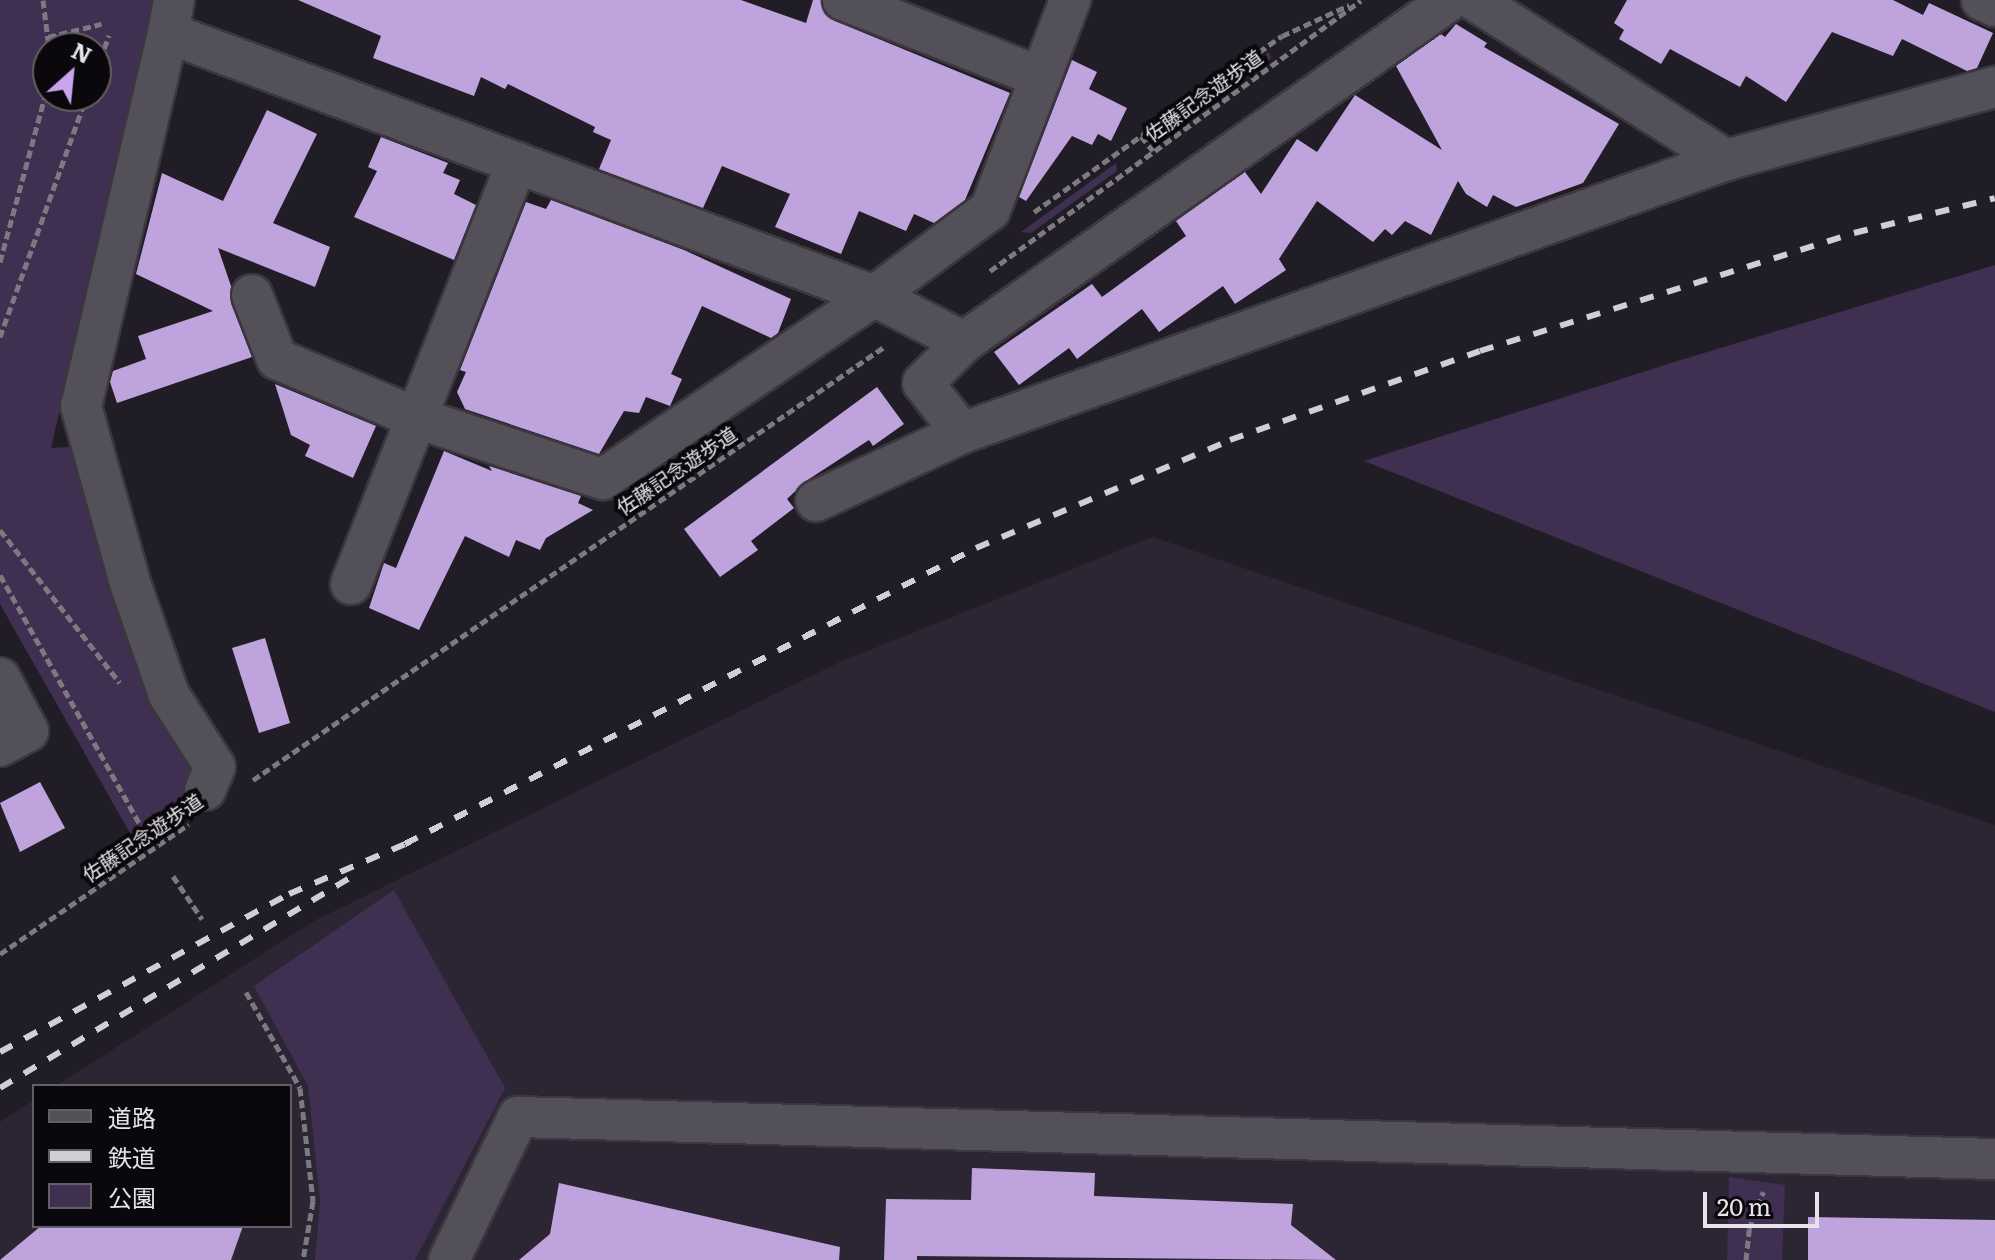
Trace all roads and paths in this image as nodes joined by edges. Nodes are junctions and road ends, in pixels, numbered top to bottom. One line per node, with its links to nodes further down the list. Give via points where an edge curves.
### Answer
1 (43, 0): 11 (path)
2 (843, 0): 13 (street)
3 (1070, 0): 13 (street)
4 (1360, 0): 17 (path, via 1282,36); 18 (path, 佐藤記念遊歩道)
5 (1450, 0): 28 (street)
6 (1474, 0): 19 (street)
7 (1982, 0): 8 (street)
8 (1995, 6)
9 (171, 17): 20 (street); 39 (street, via 81,406 130,583 169,695 215,767)
10 (101, 24): 12 (path)
11 (47, 32)
12 (68, 32)
13 (1041, 77): 25 (street, via 990,210)
14 (1995, 87): 19 (street)
15 (41, 112): 22 (path)
16 (81, 112): 27 (path)
17 (1141, 136): 18 (path); 21 (path)
18 (1153, 152): 23 (path, 佐藤記念遊歩道)
19 (1726, 160): 30 (street)
20 (517, 163): 25 (street); 29 (street)
21 (1023, 220)
22 (0, 262)
23 (986, 274)
24 (252, 295): 29 (street, via 277,359)
25 (874, 296): 26 (street); 29 (street, via 603,479)
26 (922, 320): 28 (street); 38 (path, 佐藤記念遊歩道)
27 (0, 337)
28 (964, 342): 30 (street, via 923,383)
29 (414, 417): 34 (street)
30 (962, 433): 31 (street)
31 (816, 501)
32 (0, 530): 36 (path)
33 (0, 575): 40 (path)
34 (351, 584)
35 (0, 678): 37 (street, via 28,731)
36 (122, 686)
37 (0, 746)
38 (250, 782)
39 (201, 804): 43 (path, 佐藤記念遊歩道)
40 (142, 828)
41 (173, 876): 42 (path)
42 (202, 919)
43 (0, 954)
44 (246, 992): 47 (path, via 300,1088 313,1201)
45 (1995, 1159): 48 (street, via 518,1117)
46 (1766, 1183): 49 (path, via 1749,1229)
47 (303, 1260)
48 (449, 1260)
49 (1746, 1260)

